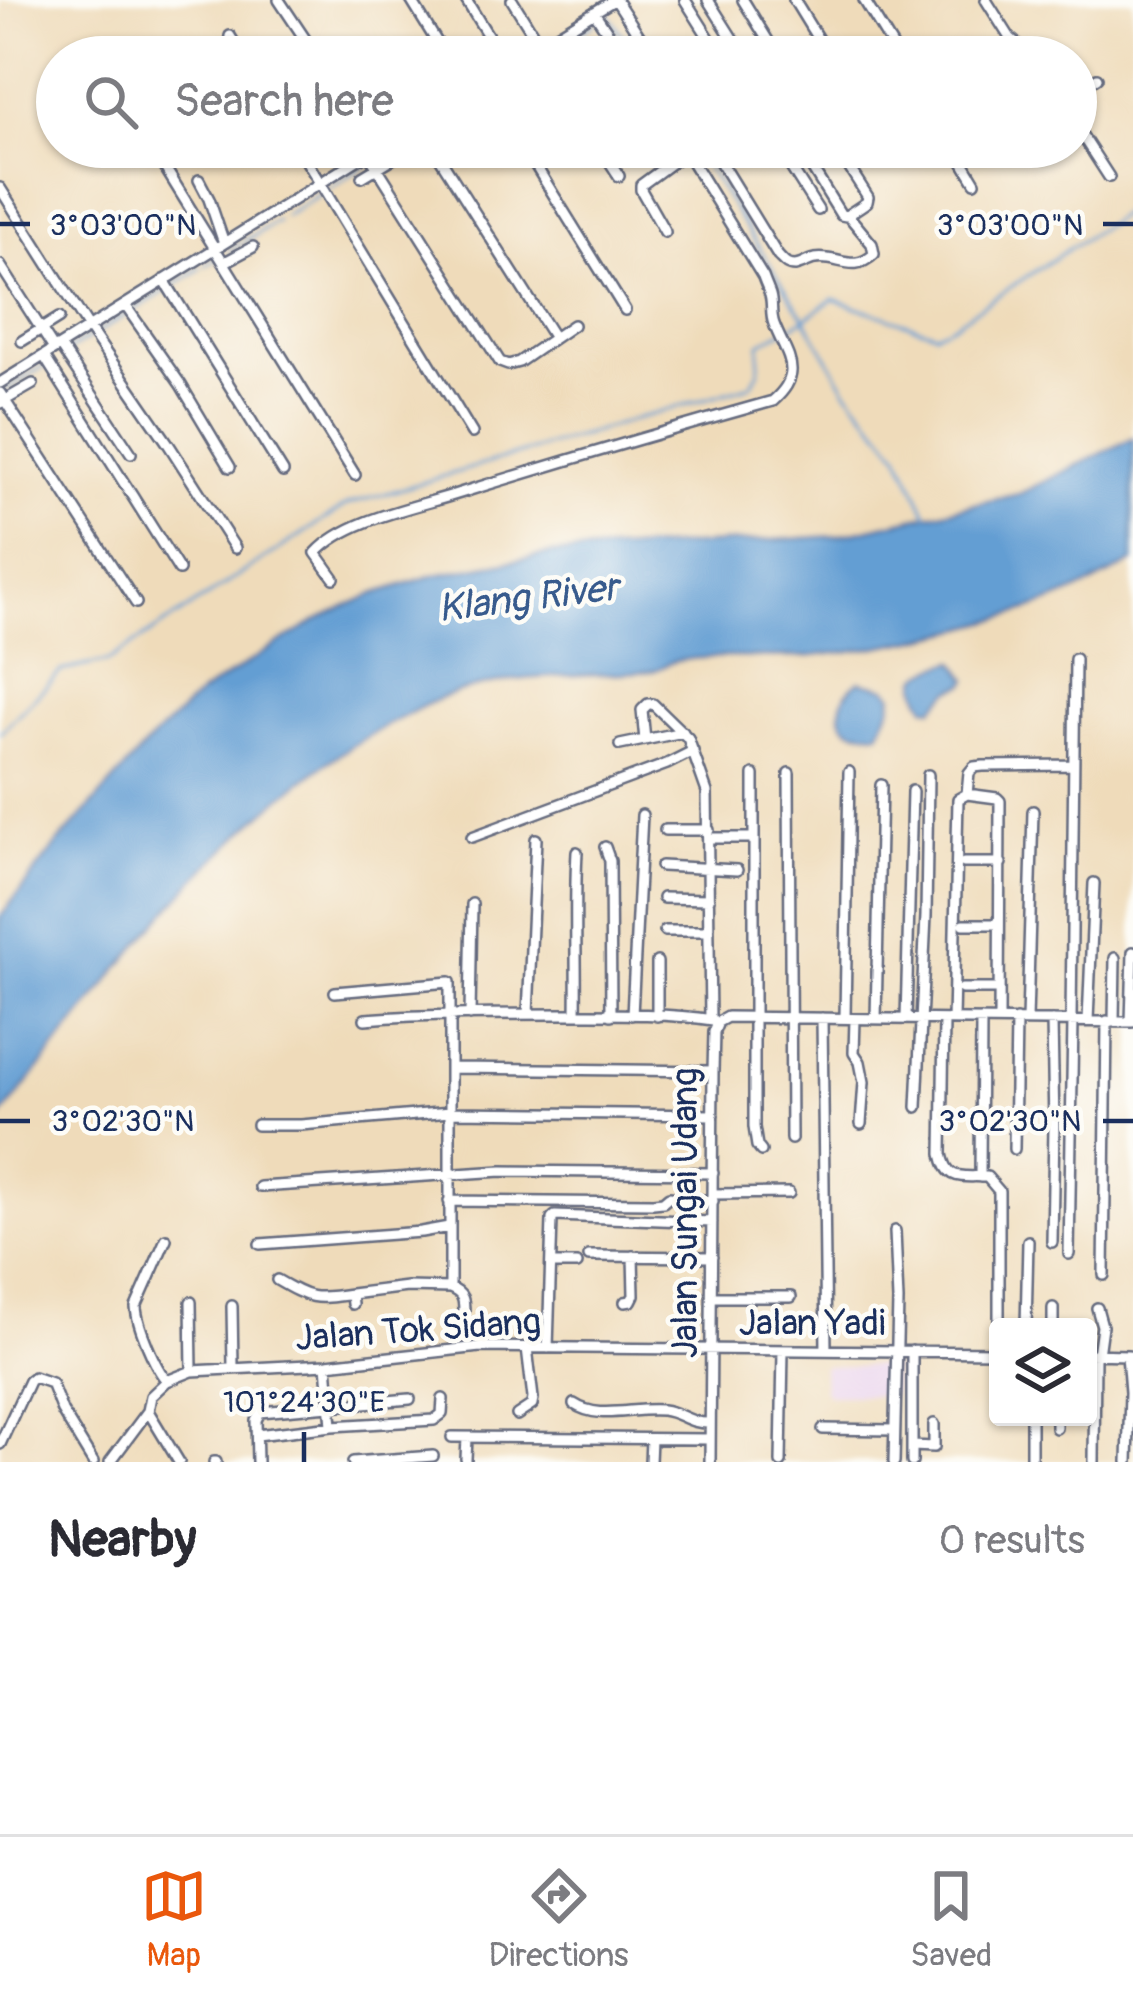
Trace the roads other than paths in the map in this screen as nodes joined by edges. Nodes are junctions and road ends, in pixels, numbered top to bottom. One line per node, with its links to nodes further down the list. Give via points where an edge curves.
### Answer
1 (279, 0): 13 (street)
2 (411, 0): 14 (street)
3 (466, 0): 15 (street)
4 (512, 0): 16 (street)
5 (614, 0): 12 (street); 19 (street)
6 (686, 0): 20 (street)
7 (708, 0): 21 (street)
8 (743, 0): 22 (street)
9 (794, 0): 23 (street)
10 (864, 0): 24 (street)
11 (986, 0): 25 (street)
12 (596, 7): 17 (street); 18 (street)
13 (303, 36)
14 (433, 36)
15 (488, 36)
16 (525, 36)
17 (554, 36)
18 (612, 36)
19 (639, 36)
20 (709, 36)
21 (730, 36)
22 (765, 36)
23 (816, 36)
24 (886, 36)
25 (1009, 36)
26 (1097, 158): 44 (street)
27 (166, 168): 52 (street)
28 (310, 168): 48 (street)
29 (350, 168): 48 (street)
30 (376, 168): 43 (street)
31 (379, 168): 63 (street, via 500,362 514,365)
32 (446, 168): 63 (street)
33 (537, 168): 58 (street)
34 (614, 168): 42 (street)
35 (662, 168): 51 (street, via 641,190)
36 (695, 168): 76 (street, via 763,277 792,363 790,382 773,401 358,526 316,553)
37 (724, 168): 50 (street, via 787,265 868,261 872,244)
38 (791, 168): 49 (street)
39 (813, 168): 50 (street)
40 (849, 168): 50 (street, via 868,197)
41 (967, 168): 46 (street)
42 (620, 176)
43 (362, 177)
44 (1109, 177)
45 (199, 180): 52 (street)
46 (975, 182)
47 (0, 188): 61 (street)
48 (323, 189): 52 (street); 69 (street)
49 (818, 210)
50 (846, 216)
51 (665, 232)
52 (219, 246): 54 (street); 56 (street)
53 (253, 247): 54 (street)
54 (226, 262): 73 (street)
55 (0, 265): 62 (street)
56 (164, 280): 57 (street); 72 (street)
57 (127, 307): 61 (street); 71 (street)
58 (625, 310)
59 (59, 318): 62 (street)
60 (573, 325): 63 (street)
61 (89, 327): 65 (street); 74 (street)
62 (40, 330): 64 (street); 65 (street)
63 (554, 338)
64 (22, 341)
65 (52, 350): 66 (street); 70 (street); 75 (street)
66 (0, 383)
67 (33, 384): 68 (street)
68 (2, 398): 77 (street)
69 (472, 433)
70 (131, 453)
71 (230, 466)
72 (283, 472)
73 (356, 475)
74 (235, 548)
75 (179, 570)
76 (334, 578)
77 (136, 603)
78 (1075, 659): 83 (street)
79 (682, 732): 80 (street); 80 (street, via 648,704); 82 (street)
80 (645, 740): 81 (street)
81 (620, 745)
82 (695, 754): 94 (street); 95 (street)
83 (1073, 765): 90 (street, via 974,767); 140 (street)
84 (849, 772): 129 (street)
85 (789, 773): 127 (street)
86 (928, 775): 133 (street)
87 (754, 776): 96 (street)
88 (881, 785): 131 (street)
89 (912, 791): 132 (street)
90 (967, 794): 101 (street, via 999,799); 134 (street, via 958,799)
91 (1034, 811): 137 (street)
92 (642, 815): 123 (street)
93 (664, 830): 94 (street)
94 (709, 834): 96 (street); 103 (street)
95 (472, 837)
96 (753, 838): 126 (street)
97 (536, 839): 119 (street)
98 (605, 847): 122 (street)
99 (578, 852): 120 (street)
100 (964, 862): 101 (street)
101 (1001, 863): 110 (street)
102 (661, 866): 103 (street)
103 (709, 868): 104 (street); 107 (street)
104 (736, 870)
105 (1094, 883): 141 (street)
106 (663, 898): 107 (street)
107 (709, 899): 112 (street)
108 (472, 904): 121 (street)
109 (964, 924): 110 (street)
110 (999, 924): 117 (street)
111 (665, 932): 112 (street)
112 (709, 932): 138 (street)
113 (1133, 952): 143 (street)
114 (1115, 958): 142 (street)
115 (657, 962): 125 (street)
116 (962, 989): 117 (street)
117 (998, 989): 136 (street)
118 (335, 992): 124 (street, via 450,982)
119 (528, 1014): 120 (street); 121 (street)
120 (576, 1014): 122 (street)
121 (470, 1015): 124 (street)
122 (611, 1015): 123 (street)
123 (632, 1015): 125 (street)
124 (451, 1016): 130 (street); 144 (street)
125 (657, 1016): 138 (street)
126 (754, 1018): 127 (street, Jalan Sungai Udang); 138 (street, Jalan Sungai Udang); 153 (street)
127 (792, 1018): 128 (street, Jalan Sungai Udang); 151 (street)
128 (822, 1018): 129 (street, Jalan Sungai Udang); 195 (street)
129 (850, 1018): 131 (street, Jalan Sungai Udang); 149 (street, via 864,1082)
130 (365, 1019)
131 (876, 1019): 132 (street, Jalan Sungai Udang)
132 (906, 1019): 133 (street, Jalan Sungai Udang)
133 (922, 1019): 134 (street, Jalan Sungai Udang); 146 (street)
134 (948, 1020): 135 (street, Jalan Sungai Udang); 156 (street, via 944,1163 953,1176)
135 (981, 1020): 136 (street, Jalan Sungai Udang); 156 (street)
136 (999, 1020): 137 (street, Jalan Sungai Udang)
137 (1022, 1020): 139 (street, Jalan Sungai Udang); 152 (street)
138 (714, 1021): 145 (street, Jalan Sungai Udang)
139 (1052, 1021): 140 (street, Jalan Sungai Udang); 168 (street)
140 (1072, 1021): 141 (street, Jalan Sungai Udang); 170 (street)
141 (1088, 1021): 142 (street, Jalan Sungai Udang)
142 (1111, 1022): 143 (street, Jalan Sungai Udang); 176 (street)
143 (1132, 1022)
144 (451, 1068): 145 (street); 147 (street)
145 (713, 1071): 148 (street, Jalan Sungai Udang)
146 (917, 1107)
147 (450, 1112): 148 (street); 150 (street); 154 (street)
148 (713, 1115): 155 (street, Jalan Sungai Udang)
149 (861, 1124)
150 (257, 1126)
151 (790, 1139)
152 (1014, 1149)
153 (761, 1151)
154 (449, 1173): 155 (street); 157 (street); 160 (street)
155 (713, 1173): 159 (street, Jalan Sungai Udang)
156 (980, 1177): 187 (street, via 999,1191)
157 (260, 1186)
158 (789, 1193): 159 (street)
159 (713, 1197): 161 (street); 163 (street, Jalan Sungai Udang)
160 (449, 1201): 161 (street); 164 (street)
161 (563, 1203): 162 (street)
162 (558, 1216): 163 (street); 174 (street)
163 (712, 1222): 173 (street, Jalan Sungai Udang)
164 (449, 1227): 169 (street); 178 (street)
165 (895, 1231): 196 (street)
166 (166, 1239): 204 (street, via 136,1318)
167 (1028, 1240): 188 (street)
168 (1052, 1242)
169 (260, 1244)
170 (1069, 1254)
171 (589, 1256): 172 (street)
172 (633, 1256): 173 (street); 181 (street, via 634,1295)
173 (712, 1257): 179 (street, Jalan Sungai Udang)
174 (553, 1264): 175 (street); 192 (street)
175 (577, 1264)
176 (1104, 1275)
177 (277, 1280): 178 (street, via 317,1299)
178 (450, 1288): 186 (street, via 464,1298)
179 (712, 1297): 180 (street); 193 (street, Jalan Sungai Udang)
180 (791, 1297)
181 (625, 1302)
182 (191, 1303): 203 (street)
183 (232, 1306): 202 (street)
184 (1053, 1308): 189 (street)
185 (1097, 1308): 190 (street)
186 (464, 1316)
187 (999, 1318)
188 (1026, 1318)
189 (1053, 1318)
190 (1097, 1344)
191 (527, 1348): 192 (street, Jalan Tok Sidang); 201 (street, Jalan Tok Sidang); 210 (street, via 532,1405)
192 (548, 1348): 193 (street, Jalan Tok Sidang)
193 (711, 1350): 194 (street, Jalan Yadi); 211 (street, Jalan Sungai Udang)
194 (783, 1350): 195 (street, Jalan Yadi); 235 (street)
195 (826, 1350): 196 (street, Jalan Yadi)
196 (896, 1350): 197 (street, Jalan Yadi); 217 (street)
197 (912, 1351): 198 (street, Jalan Yadi); 224 (street, Jalan Yadi)
198 (989, 1352)
199 (1097, 1355): 200 (street)
200 (1130, 1355): 241 (street)
201 (327, 1364): 202 (street, Jalan Tok Sidang); 208 (street)
202 (233, 1367): 203 (street, Jalan Tok Sidang)
203 (192, 1371): 204 (street, Jalan Tok Sidang)
204 (167, 1381): 209 (street)
205 (410, 1399): 208 (street)
206 (443, 1399): 213 (street, via 437,1419)
207 (574, 1404): 211 (street, via 590,1413 644,1408)
208 (329, 1405): 213 (street); 218 (street, via 260,1412)
209 (148, 1411): 229 (street); 230 (street)
210 (517, 1415)
211 (710, 1423): 222 (street, Jalan Sungai Udang)
212 (934, 1424): 225 (street)
213 (332, 1426): 218 (street)
214 (1031, 1426): 239 (street)
215 (1094, 1426): 240 (street)
216 (823, 1429): 217 (street)
217 (894, 1430): 236 (street)
218 (256, 1435): 231 (street)
219 (452, 1437): 220 (street)
220 (466, 1438): 221 (street); 227 (street)
221 (651, 1439): 222 (street); 233 (street)
222 (710, 1439): 234 (street, Jalan Sungai Udang)
223 (0, 1444): 228 (street, via 34,1377 51,1383)
224 (912, 1446): 225 (street); 237 (street, Jalan Yadi)
225 (934, 1447): 238 (street)
226 (433, 1456): 232 (street)
227 (466, 1459)
228 (92, 1462)
229 (110, 1462)
230 (179, 1462)
231 (257, 1462)
232 (353, 1462)
233 (650, 1462)
234 (710, 1462)
235 (781, 1462)
236 (894, 1462)
237 (912, 1462)
238 (935, 1462)
239 (1031, 1462)
240 (1094, 1462)
241 (1128, 1462)

